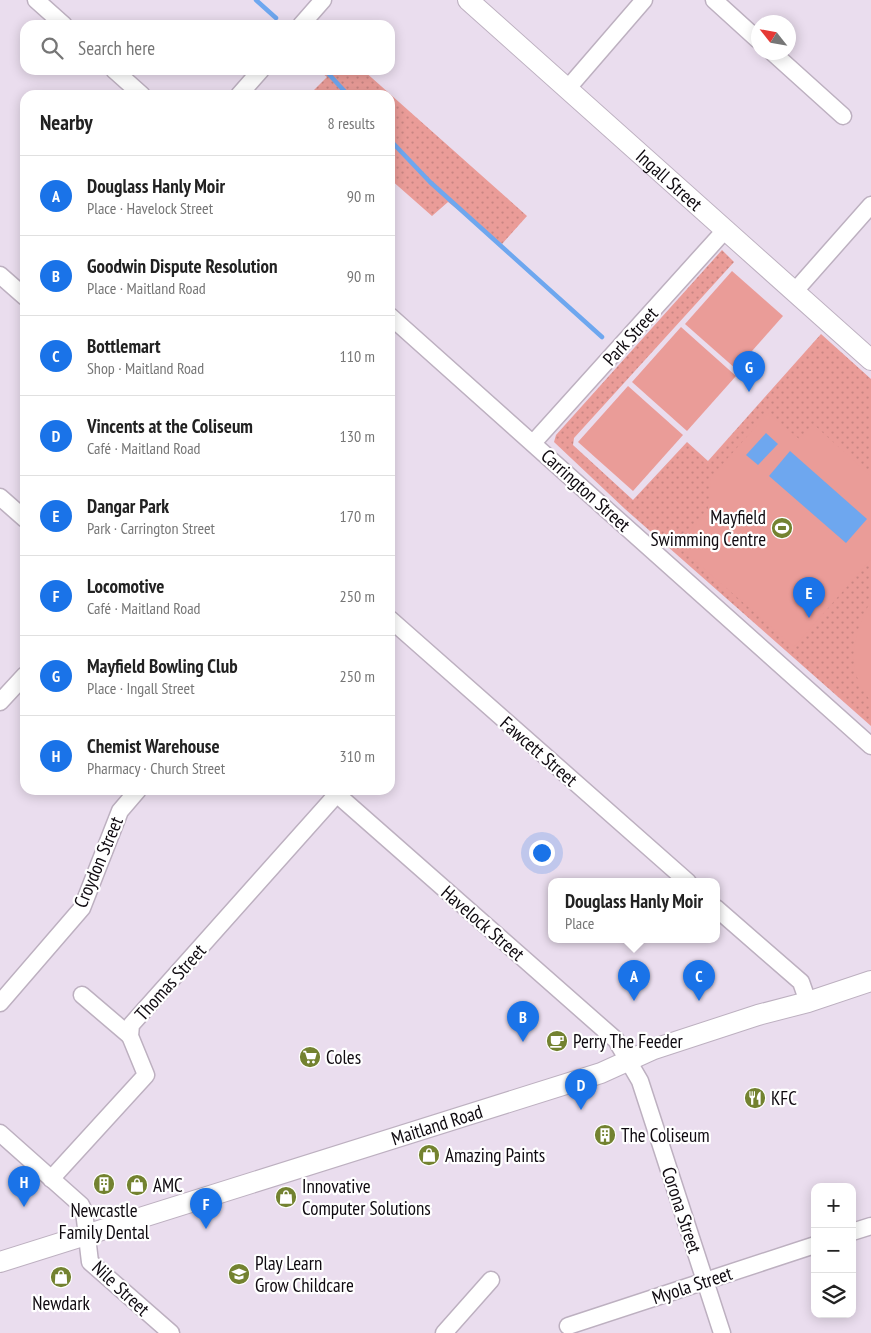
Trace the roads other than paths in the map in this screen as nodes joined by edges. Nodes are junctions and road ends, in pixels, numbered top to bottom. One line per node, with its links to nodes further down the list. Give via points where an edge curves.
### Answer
1 (36, 0): 6 (street)
2 (323, 0): 7 (street)
3 (468, 0): 12 (main road, Ingall Street)
4 (644, 0): 12 (street)
5 (714, 0): 8 (street)
6 (58, 20)
7 (305, 20)
8 (751, 34)
9 (781, 60): 15 (street)
10 (120, 75): 13 (street)
11 (257, 75): 14 (street)
12 (568, 88): 17 (main road, Ingall Street)
13 (136, 90)
14 (243, 90)
15 (843, 116)
16 (871, 205): 19 (street)
17 (726, 229): 19 (main road, Ingall Street); 23 (street, Park Street)
18 (0, 275): 20 (street)
19 (795, 291): 22 (main road, Ingall Street)
20 (20, 293)
21 (395, 320): 23 (street, Carrington Street)
22 (871, 360)
23 (534, 443): 29 (street, Carrington Street)
24 (0, 497): 25 (street)
25 (20, 515)
26 (395, 623): 33 (street, Fawcett Street)
27 (20, 680): 28 (street)
28 (0, 702)
29 (871, 746)
30 (134, 795): 38 (street, Croydon Street, via 120,811 82,908)
31 (331, 795): 39 (street, Thomas Street, via 131,1025)
32 (337, 795): 40 (street, Havelock Street, via 616,1040)
33 (683, 878)
34 (720, 911): 37 (street, via 801,982)
35 (871, 981): 37 (main road, Maitland Road)
36 (82, 995): 39 (street)
37 (808, 1002): 40 (main road, Maitland Road, via 758,1015)
38 (0, 1003)
39 (130, 1036): 42 (street, Thomas Street, via 146,1075)
40 (628, 1060): 45 (main road, Maitland Road, via 601,1073); 49 (street, Corona Street, via 640,1082)
41 (0, 1134): 42 (street, Nile Street)
42 (51, 1179): 45 (street, Nile Street, via 81,1205)
43 (871, 1226): 44 (street)
44 (856, 1231)
45 (87, 1235): 47 (main road, Maitland Road); 51 (street, Nile Street, via 90,1262)
46 (811, 1246): 49 (street, Myola Street)
47 (0, 1262)
48 (491, 1280): 52 (street)
49 (704, 1281): 50 (street, Myola Street); 53 (street, Corona Street)
50 (568, 1326)
51 (171, 1333)
52 (444, 1333)
53 (722, 1333)

